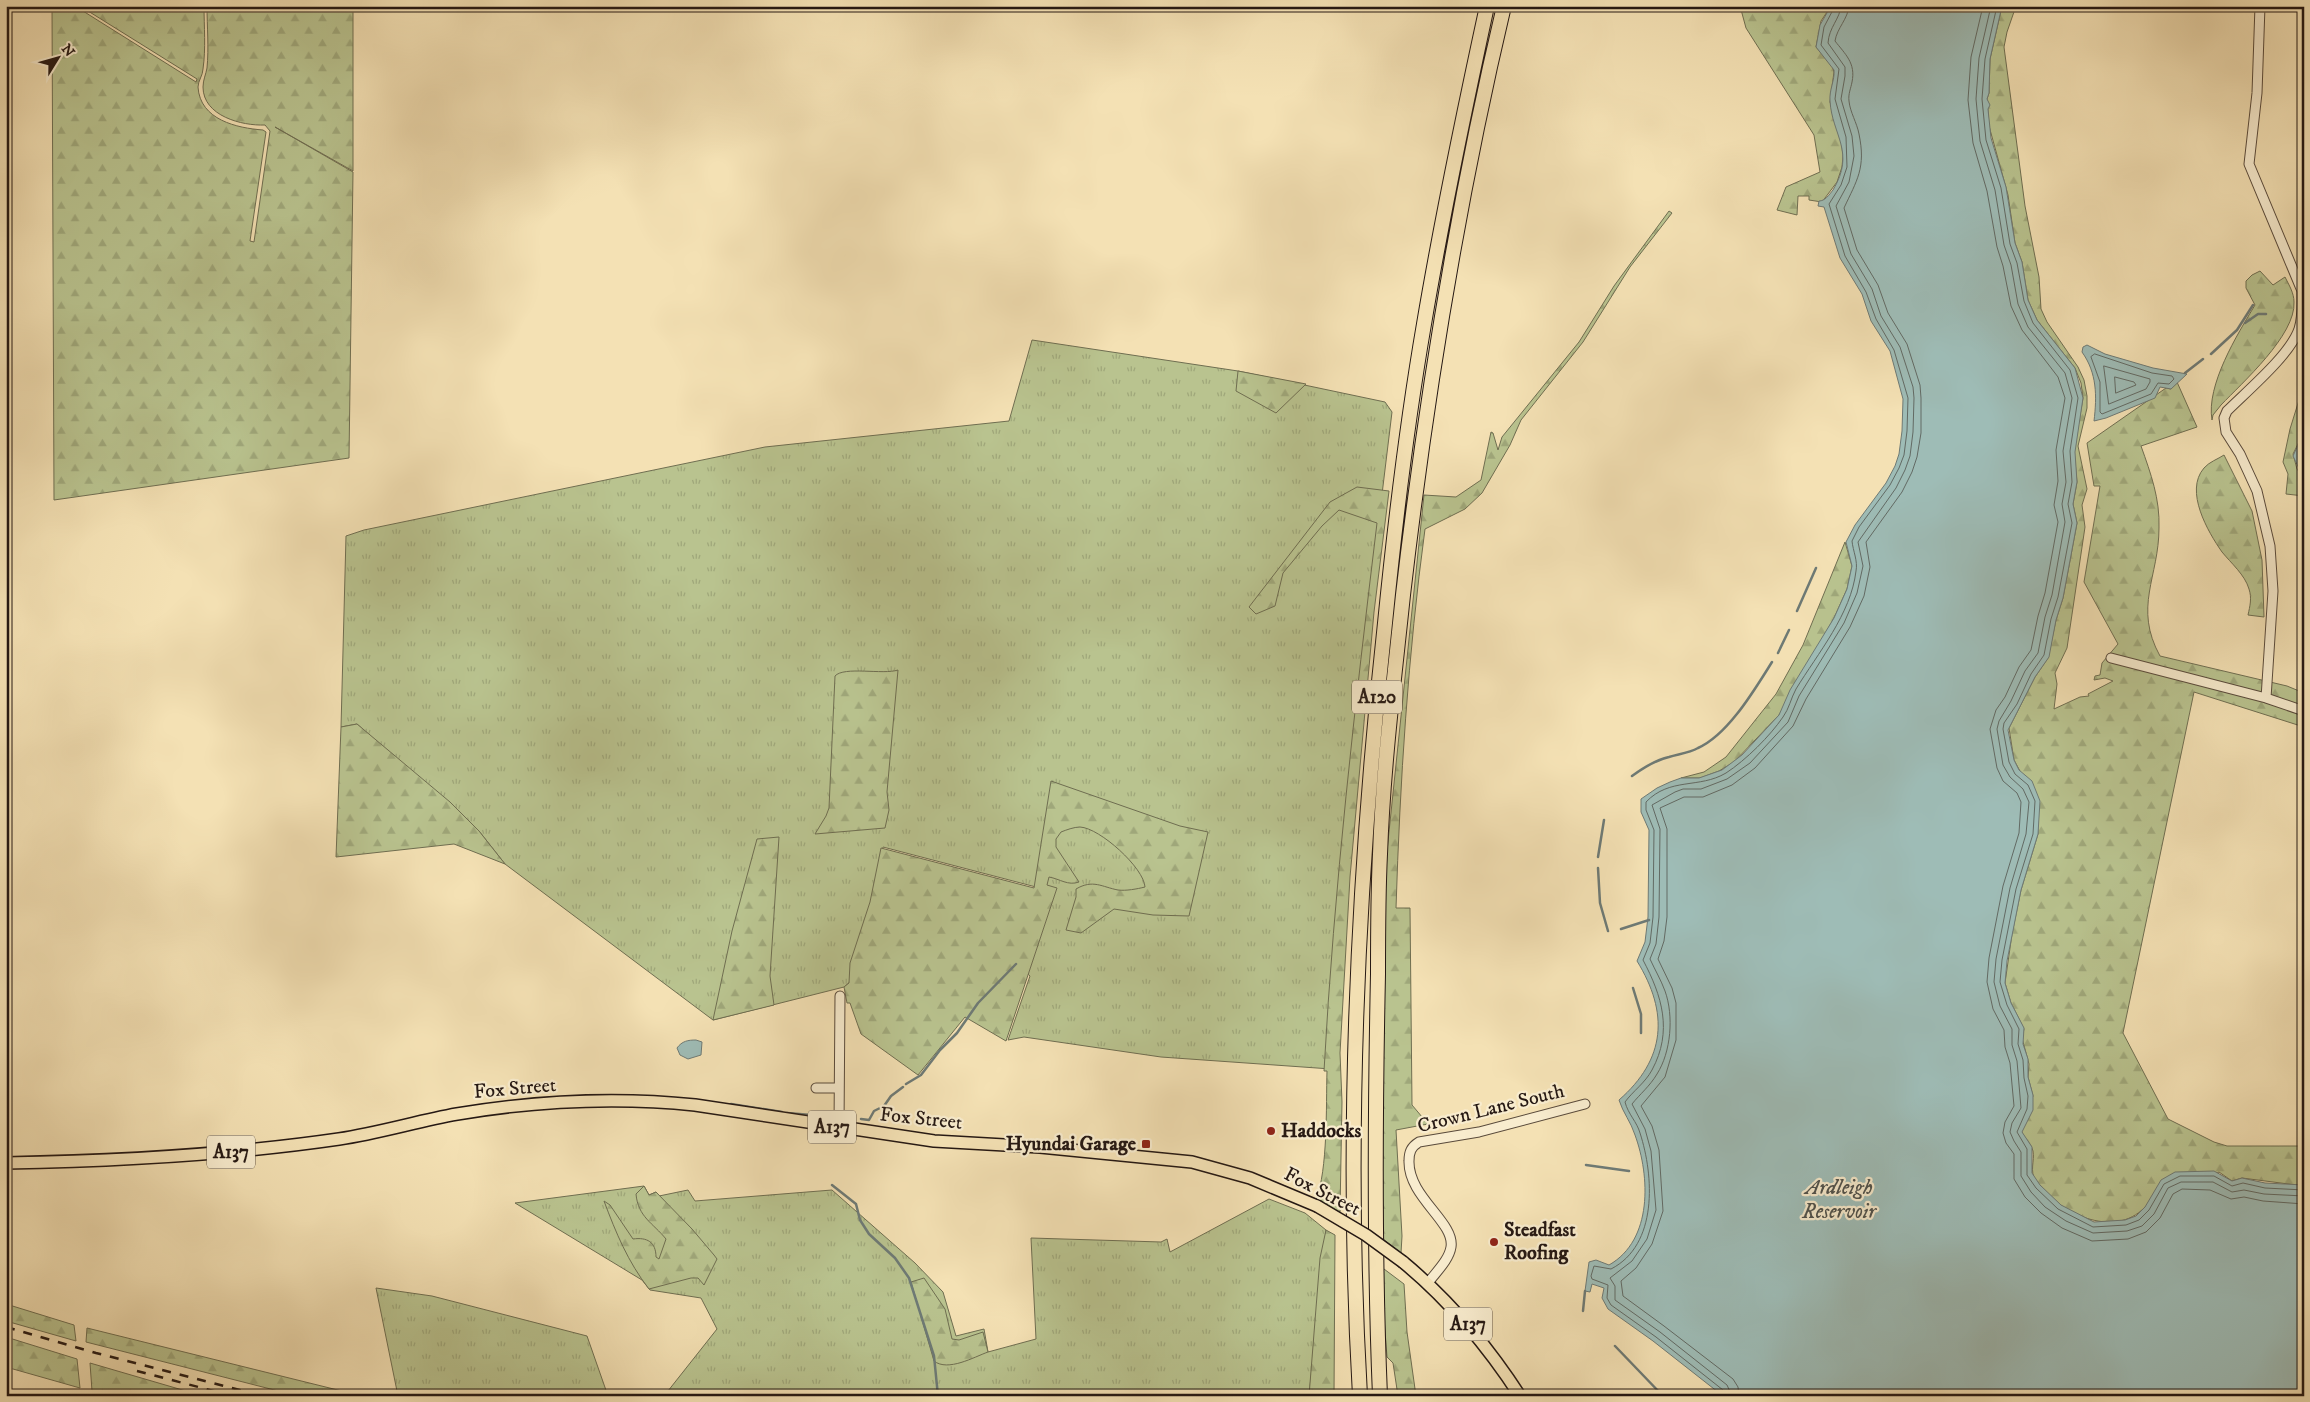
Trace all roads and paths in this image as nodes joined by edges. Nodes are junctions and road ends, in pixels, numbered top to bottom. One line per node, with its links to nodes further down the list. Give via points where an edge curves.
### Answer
1 (1487, 6): 14 (highway, A120, via 1459,134 1417,369 1400,484 1374,722 1355,999 1352,1162)
2 (1504, 6): 15 (highway, A120, via 1469,168 1440,327 1415,493 1391,706 1380,854 1374,1113)
3 (2260, 6): 5 (street, via 2257,93 2249,164 2302,291 2302,311 2292,345 2227,412 2224,424 2257,491 2270,546 2273,592)
4 (2111, 658): 5 (street)
5 (2266, 698): 6 (street)
6 (2304, 711)
7 (840, 996): 9 (street)
8 (816, 1088): 9 (street)
9 (839, 1088): 11 (street)
10 (1585, 1104): 13 (street, Crown Lane South, via 1413,1146 1409,1162 1413,1185 1449,1233 1451,1245 1448,1256)
11 (839, 1120): 12 (main road, Fox Street / A137, via 679,1104 542,1104 484,1110 341,1138 225,1152); 13 (main road, Fox Street / A137, bridge, via 934,1141 1040,1147 1192,1162 1250,1178 1317,1206 1366,1235)
12 (6, 1163)
13 (1428, 1283): 16 (main road, A137, via 1479,1337)
14 (1360, 1396)
15 (1380, 1396)
16 (1520, 1396)

